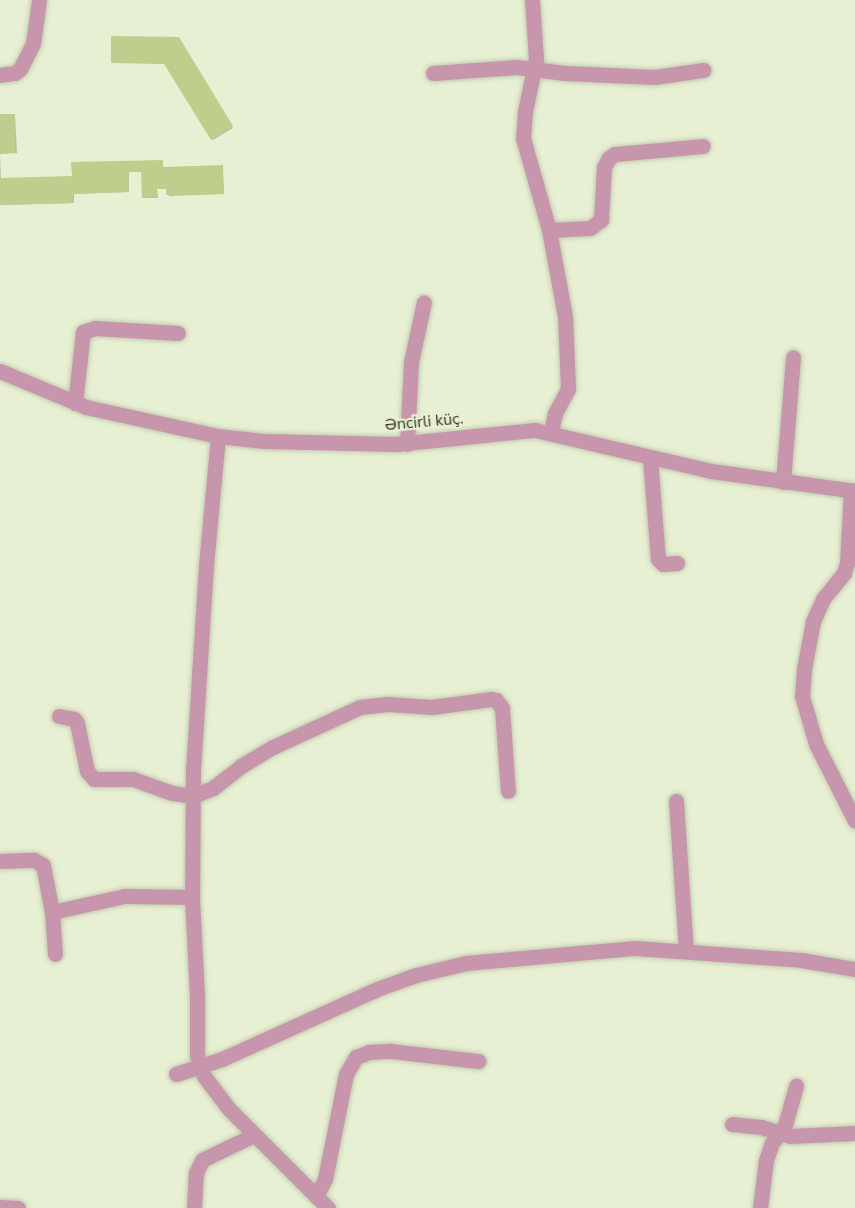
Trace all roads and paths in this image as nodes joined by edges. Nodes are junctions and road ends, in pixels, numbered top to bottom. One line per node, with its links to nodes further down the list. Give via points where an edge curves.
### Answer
1 (39, 0): 6 (street, via 33,44 20,69)
2 (532, 0): 3 (street)
3 (534, 68): 4 (street, via 655,76); 5 (street); 8 (street, via 523,138)
4 (703, 70)
5 (433, 73)
6 (0, 75)
7 (703, 146): 8 (street, via 615,154 604,167 600,220 590,228)
8 (549, 230): 14 (street, via 565,316 568,389 557,407)
9 (424, 302): 16 (street, via 411,362)
10 (178, 333): 13 (street, via 95,328 83,332)
11 (794, 357): 18 (street)
12 (0, 371): 13 (street, Əncirli küç.)
13 (75, 403): 15 (street, Əncirli küç.)
14 (551, 432): 16 (street, Əncirli küç., via 522,430); 17 (street, Əncirli küç.)
15 (218, 436): 16 (street, Əncirli küç., via 264,441); 24 (street)
16 (407, 444)
17 (650, 458): 18 (street, Əncirli küç.); 20 (street, via 658,559 663,564)
18 (783, 482): 19 (street, Əncirli küç.)
19 (853, 491): 21 (street)
20 (677, 563)
21 (849, 578): 26 (street, via 823,599 813,621 802,696 816,744)
22 (59, 716): 24 (street, via 77,723 87,771 94,779 133,779)
23 (508, 791): 24 (street, via 502,708 496,700 484,699 432,707 360,707 273,747 213,788)
24 (193, 796): 28 (street)
25 (676, 801): 30 (street)
26 (855, 821)
27 (0, 861): 29 (street, via 39,862 45,869)
28 (192, 897): 29 (street, via 124,896); 34 (street)
29 (52, 912): 31 (street)
30 (686, 951): 32 (street, via 801,960); 34 (street, via 601,949 499,958 437,969 377,989)
31 (55, 954)
32 (855, 969)
33 (478, 1061): 41 (street, via 391,1051 356,1057 346,1074 325,1179)
34 (199, 1066): 35 (street); 40 (street, via 214,1091)
35 (176, 1074)
36 (796, 1086): 39 (street, via 785,1125)
37 (732, 1124): 39 (street, via 761,1127)
38 (855, 1133): 39 (street)
39 (778, 1134): 46 (street, via 766,1160)
40 (254, 1135): 41 (street); 44 (street, via 202,1160 196,1173)
41 (316, 1196): 45 (street)
42 (0, 1207): 43 (street)
43 (18, 1208)
44 (194, 1208)
45 (328, 1208)
46 (760, 1208)

